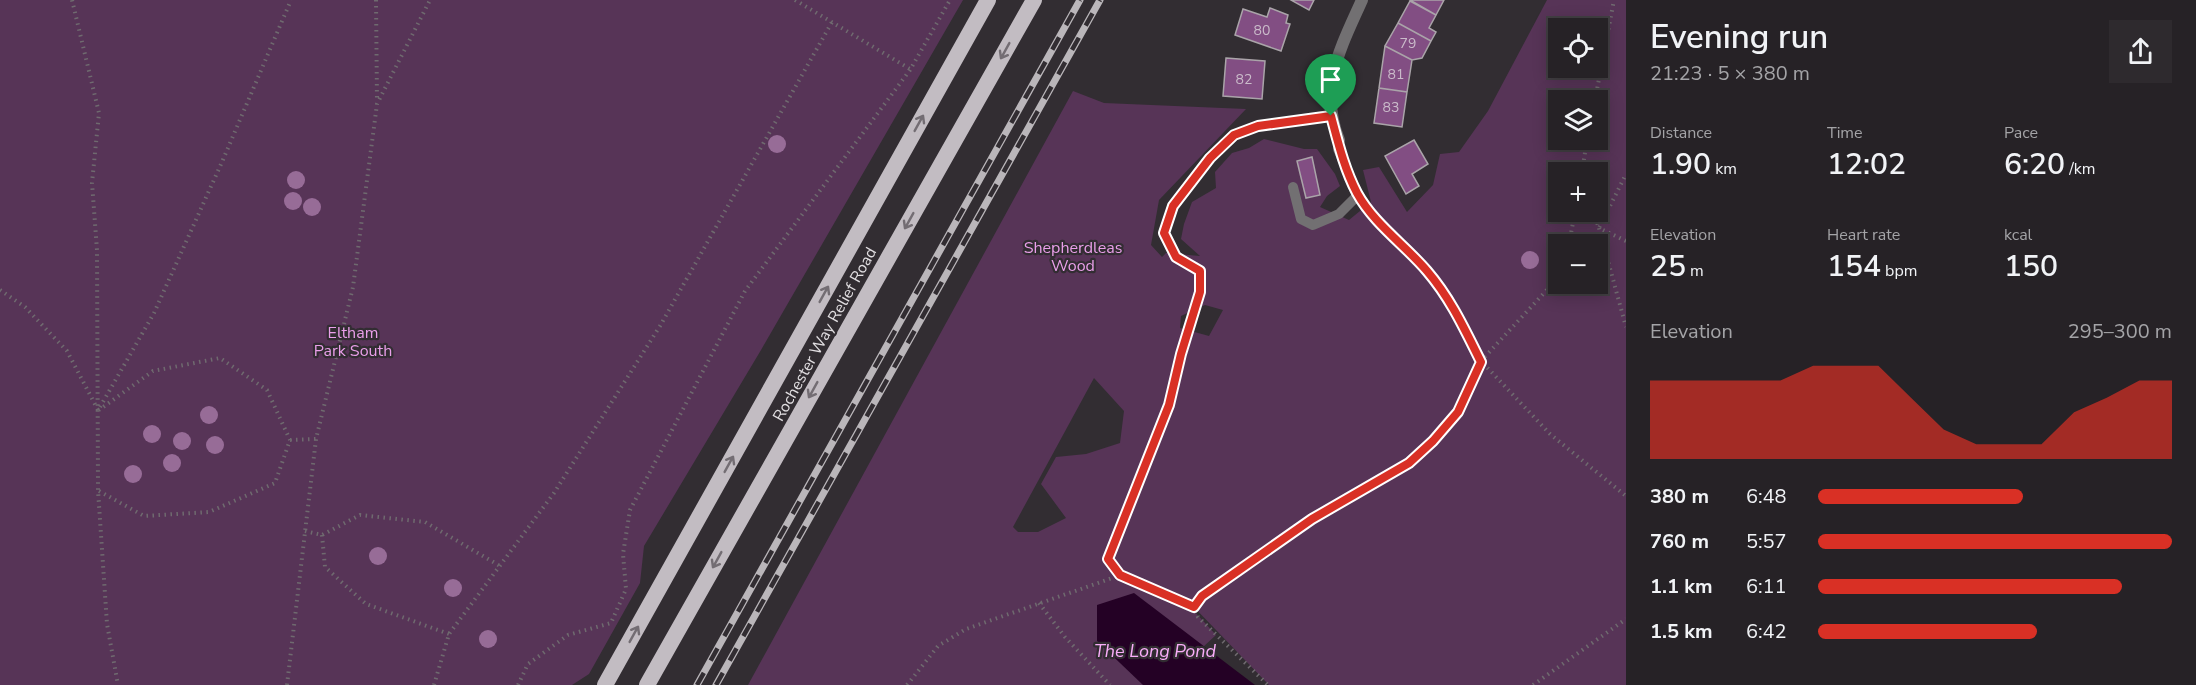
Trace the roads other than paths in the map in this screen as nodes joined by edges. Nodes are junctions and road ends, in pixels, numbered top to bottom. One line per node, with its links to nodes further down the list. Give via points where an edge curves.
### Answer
1 (988, 0): 6 (highway, Rochester Way Relief Road, one-way to 1)
2 (1034, 0): 7 (highway, Rochester Way Relief Road, one-way to 7)
3 (1362, 0): 4 (street, via 1337,56 1331,85 1331,116)
4 (1339, 140): 5 (lane, via 1338,149 1358,195 1339,214 1312,225 1301,219)
5 (1293, 187)
6 (605, 685)
7 (647, 685)

